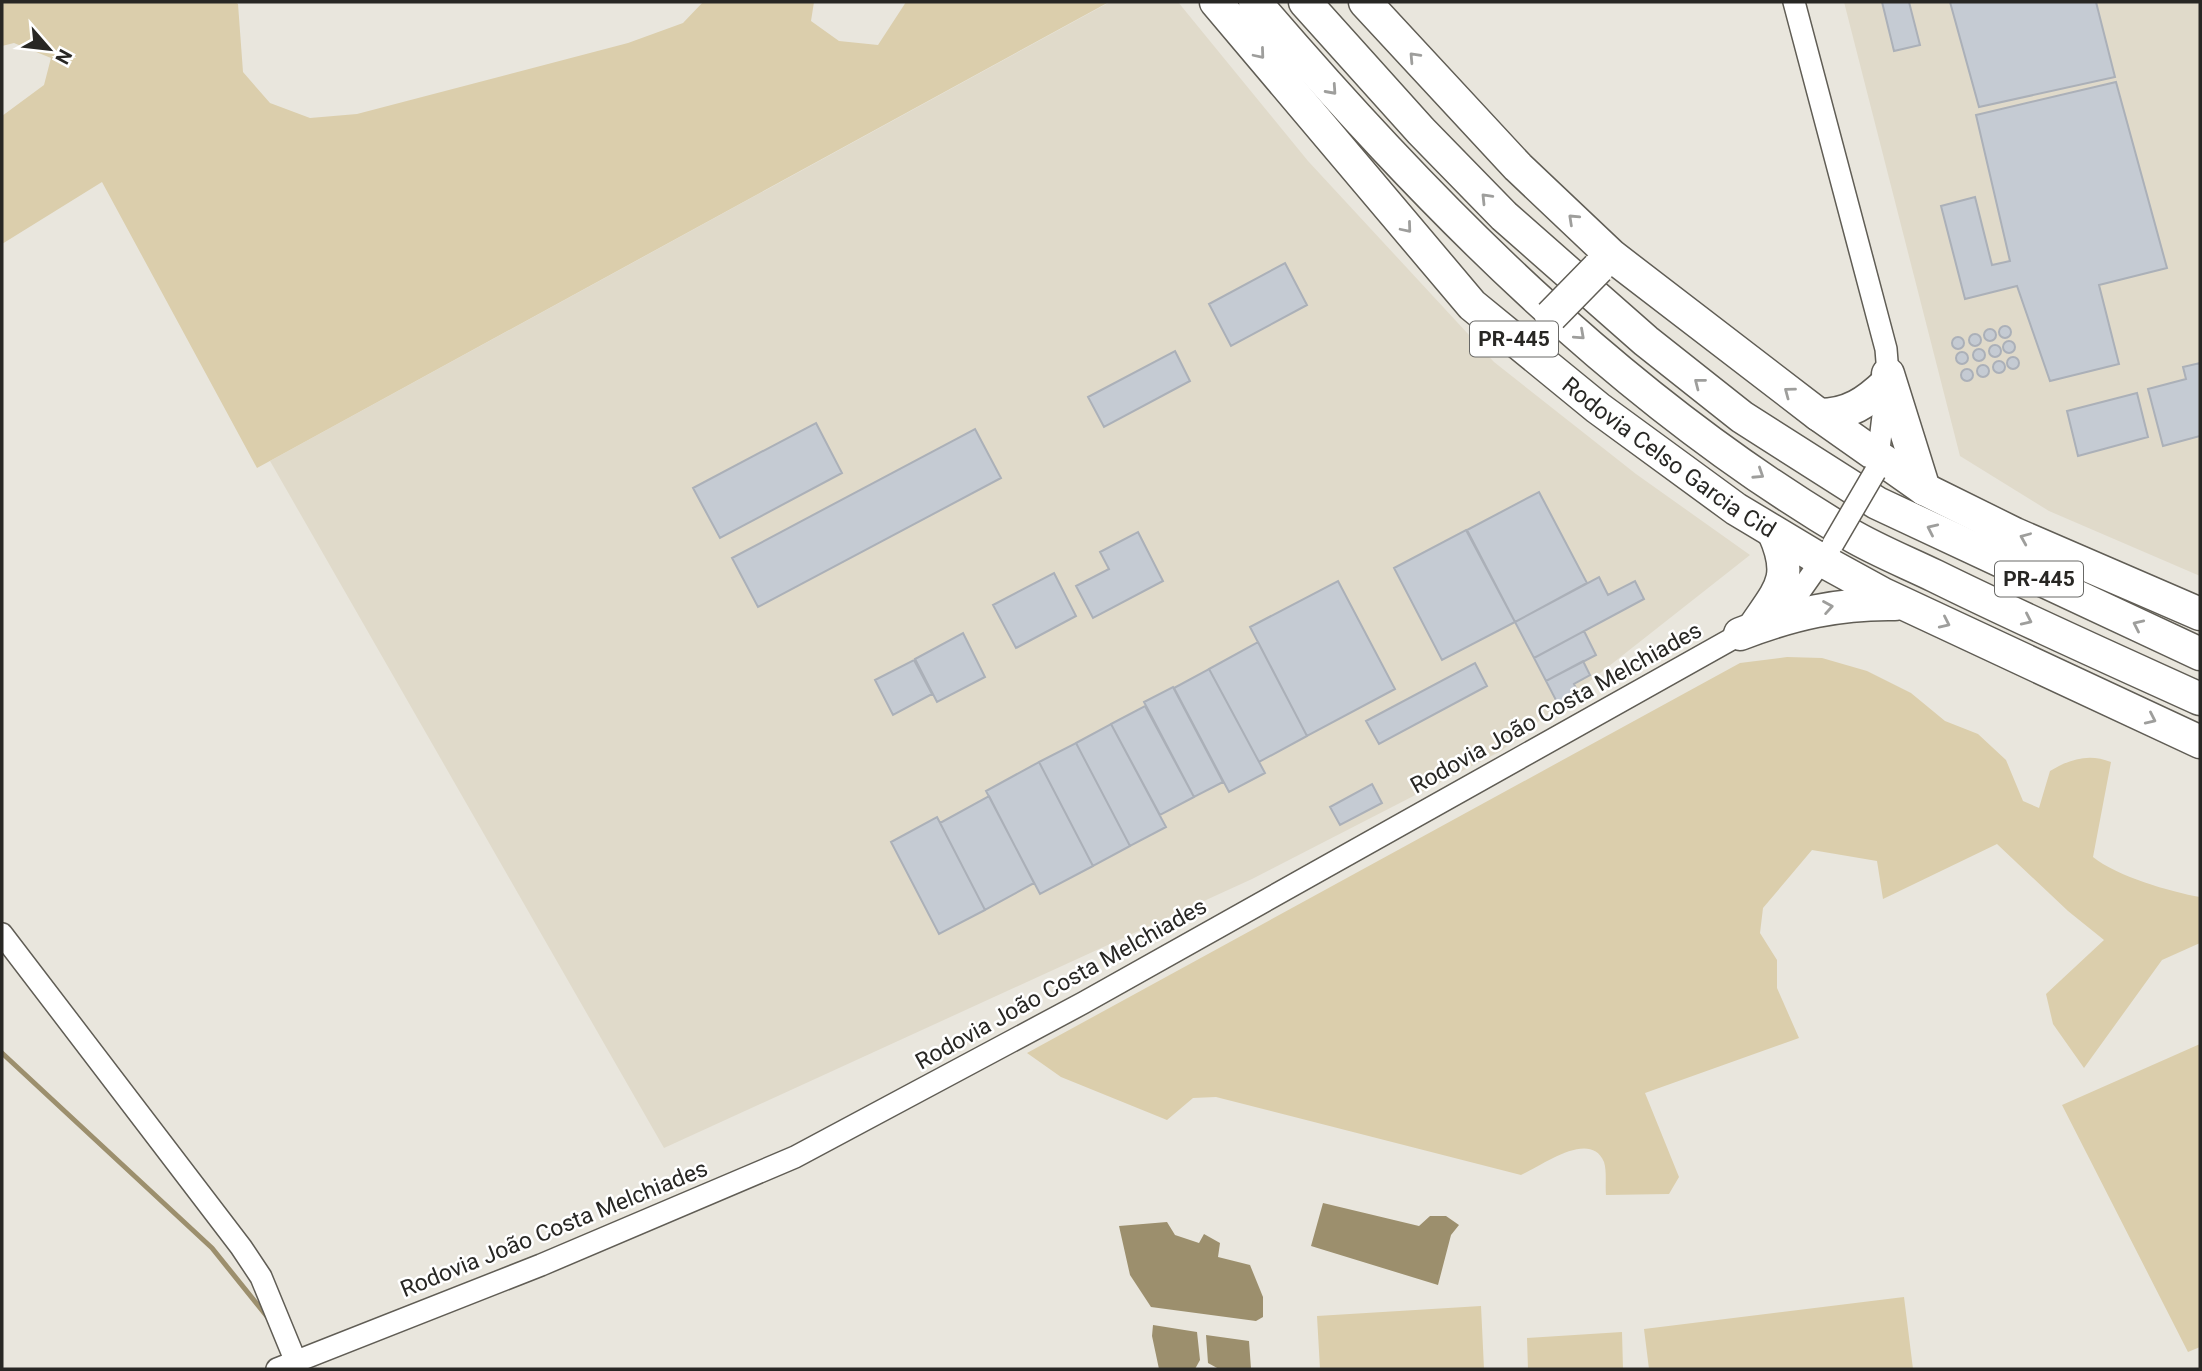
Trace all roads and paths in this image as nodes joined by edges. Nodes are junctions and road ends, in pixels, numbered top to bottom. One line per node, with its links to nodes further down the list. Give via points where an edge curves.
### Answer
1 (1216, 2): 7 (highway, Rodovia Celso Garcia Cid / PR-445, one-way to 7, via 1472,305)
2 (1255, 2): 18 (highway, Rodovia Celso Garcia Cid / PR-445, one-way to 18, via 1476,243 1621,371 1719,448 1850,534)
3 (1305, 2): 17 (highway, PR-445, one-way to 3, via 1877,503 1742,417 1646,341 1504,216)
4 (1365, 2): 6 (highway, PR-445, one-way to 4)
5 (1794, 2): 8 (street, via 1886,349)
6 (1605, 262): 7 (highway, bridge); 9 (highway, PR-445, one-way to 6)
7 (1522, 346): 12 (highway, Rodovia Celso Garcia Cid / PR-445, via 1598,408)
8 (1887, 378): 9 (highway, via 1866,404); 10 (street); 11 (highway)
9 (1819, 415): 10 (highway, PR-445)
10 (1877, 465): 11 (highway, PR-445); 13 (street, Rodovia João Costa Melchiades, bridge)
11 (1924, 489): 15 (highway, PR-445, one-way to 11)
12 (1774, 533): 13 (highway, Rodovia Celso Garcia Cid / PR-445); 16 (highway, via 1786,571 1784,582)
13 (1827, 552): 14 (highway, Rodovia Celso Garcia Cid / PR-445); 16 (street, Rodovia João Costa Melchiades, via 1786,608)
14 (1907, 604): 16 (highway, one-way to 14, via 1830,606); 19 (highway, Rodovia Celso Garcia Cid / PR-445, one-way to 19)
15 (2200, 614)
16 (1747, 630): 21 (street, Rodovia João Costa Melchiades, via 1083,1003 796,1157)
17 (2200, 654)
18 (2200, 699)
19 (2200, 743)
20 (2, 934): 21 (street, via 242,1247 261,1277)
21 (286, 1366)

